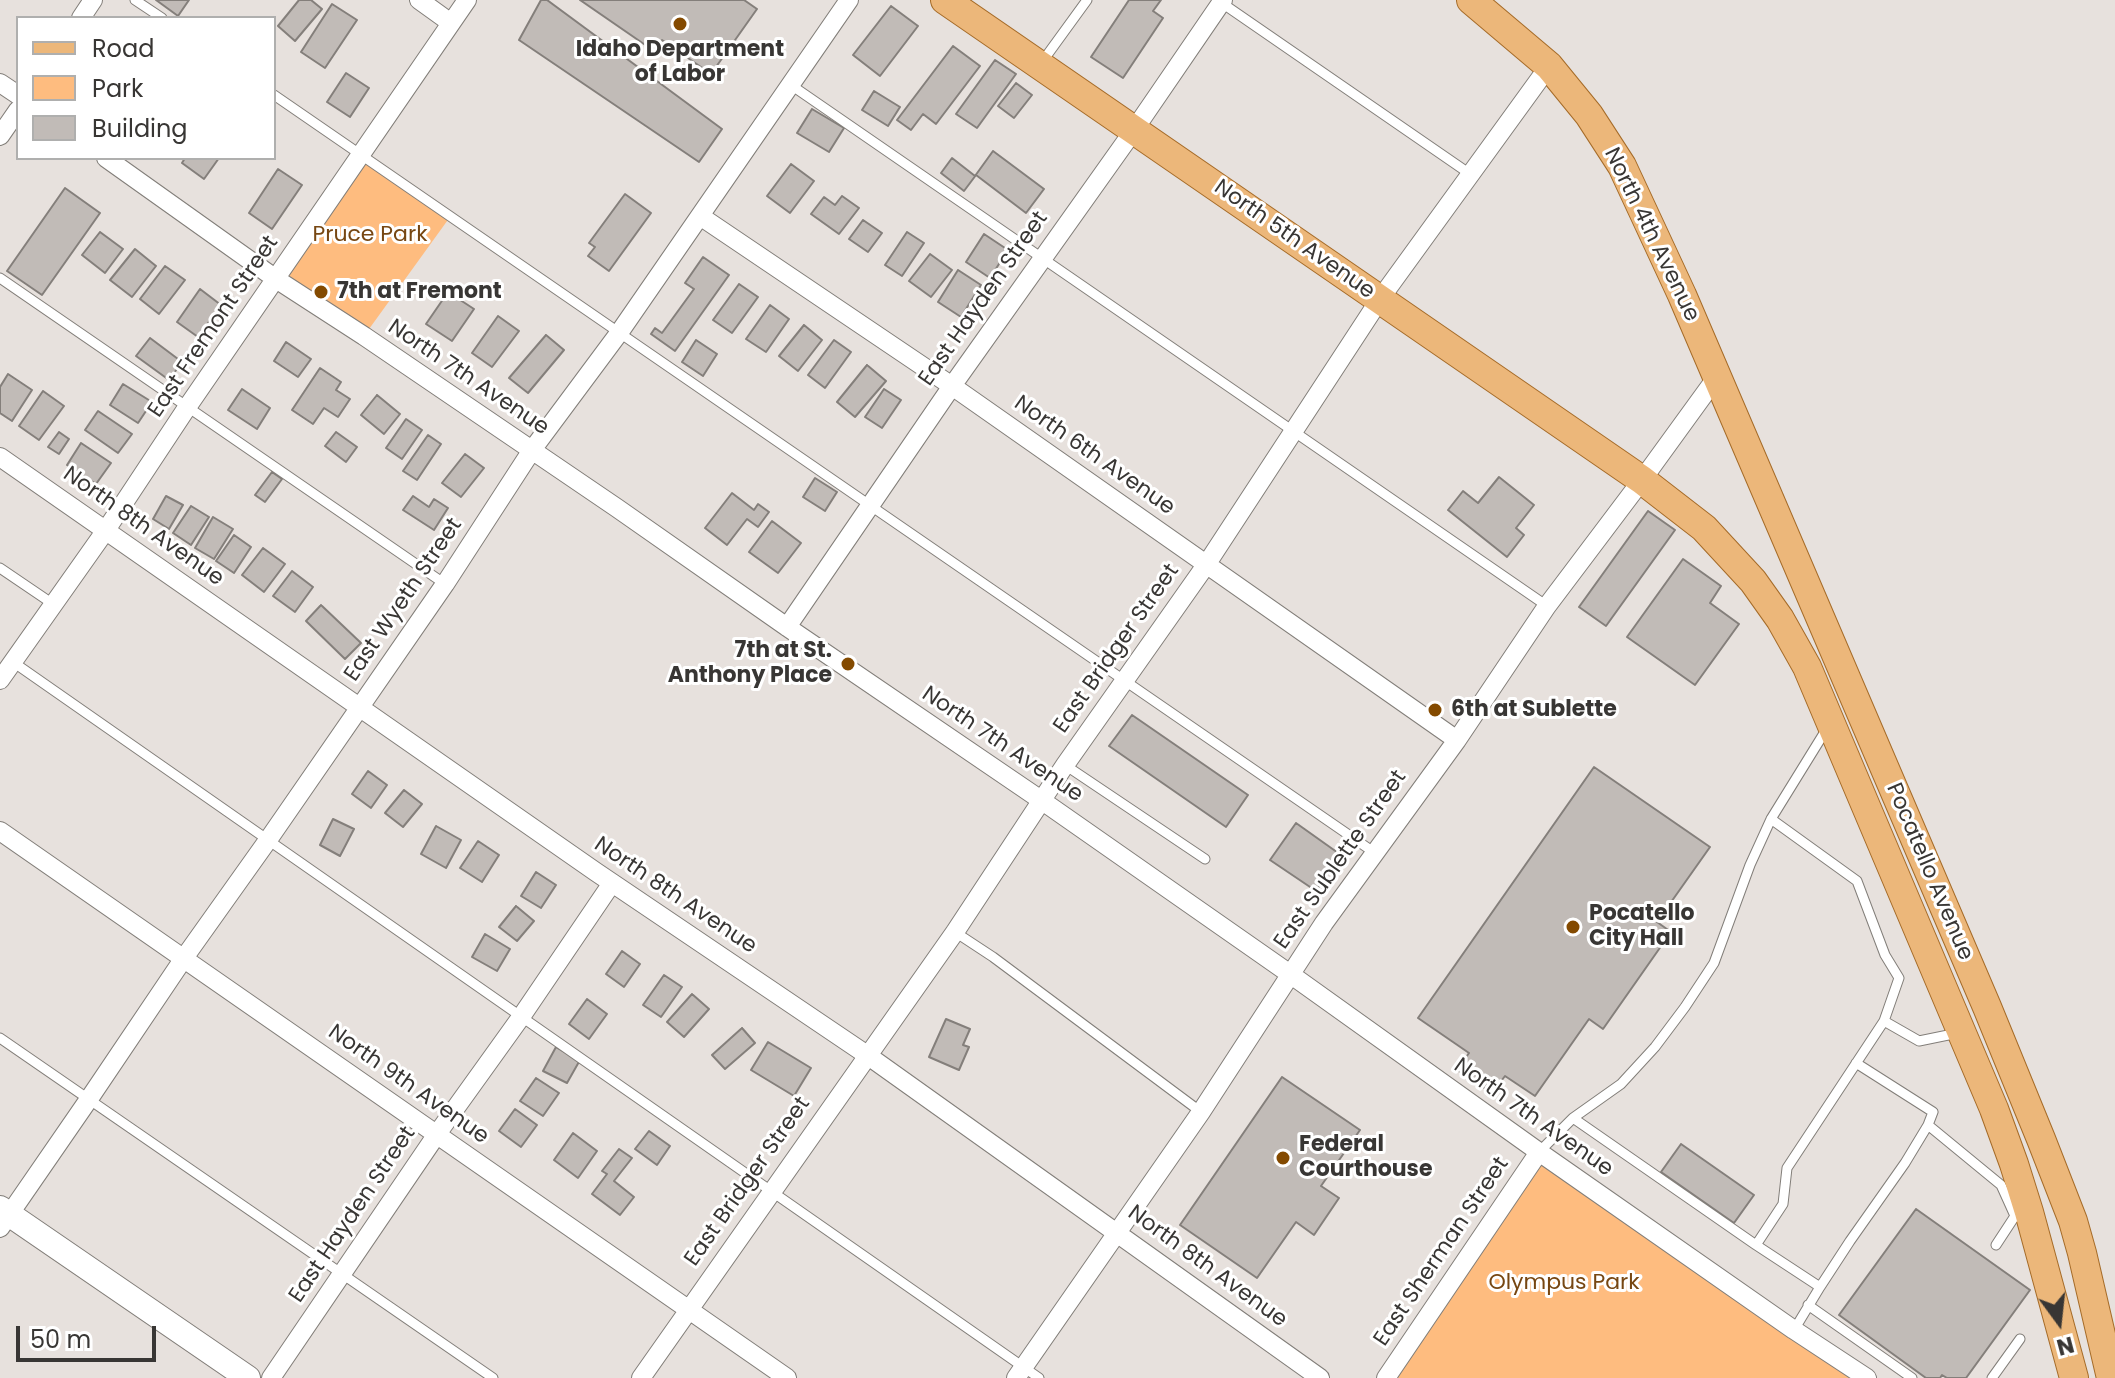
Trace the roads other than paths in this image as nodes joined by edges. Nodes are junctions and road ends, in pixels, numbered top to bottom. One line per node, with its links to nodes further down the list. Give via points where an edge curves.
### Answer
1 (135, 0): 9 (lane)
2 (419, 0): 10 (street)
3 (467, 0): 10 (street, East Fremont Street)
4 (849, 0): 13 (street, East Wyeth Street)
5 (945, 0): 11 (main road, North 5th Avenue)
6 (1087, 0): 11 (lane)
7 (1472, 0): 12 (main road, North 4th Avenue)
8 (1221, 1): 16 (street, East Hayden Street); 20 (lane)
9 (159, 16)
10 (451, 23): 18 (street, East Fremont Street)
11 (1040, 65): 16 (main road, North 5th Avenue)
12 (1549, 66): 20 (street, East Bridger Street); 27 (main road, North 4th Avenue, via 1622,166)
13 (791, 85): 21 (street, East Wyeth Street); 22 (lane)
14 (276, 96): 18 (lane)
15 (16, 113): 17 (street)
16 (1134, 130): 22 (street, East Hayden Street); 25 (main road, North 5th Avenue)
17 (0, 136)
18 (360, 155): 24 (street, East Fremont Street); 26 (lane)
19 (109, 160): 24 (street, North 7th Avenue)
20 (1470, 174): 25 (street, East Bridger Street)
21 (700, 216): 26 (street, East Wyeth Street); 28 (street, North 6th Avenue)
22 (1042, 258): 28 (street, East Hayden Street); 30 (lane)
23 (0, 278): 29 (lane)
24 (276, 279): 29 (street, East Fremont Street); 31 (street, North 7th Avenue)
25 (1380, 299): 30 (street, East Bridger Street); 33 (main road, North 5th Avenue)
26 (619, 333): 31 (street, East Wyeth Street); 34 (lane)
27 (1716, 378): 33 (street, East Sublette Street); 95 (main road, Pocatello Avenue, via 2041,1139 2079,1242)
28 (952, 386): 34 (street, East Hayden Street); 36 (street, North 6th Avenue)
29 (188, 406): 35 (street, East Fremont Street); 38 (lane)
30 (1293, 431): 36 (street, East Bridger Street); 40 (lane)
31 (532, 450): 38 (street, East Wyeth Street); 41 (street, North 7th Avenue)
32 (0, 457): 35 (street, North 8th Avenue)
33 (1642, 480): 40 (street, East Sublette Street); 46 (main road, Pocatello Avenue, via 1704,528 1753,581 1807,667)
34 (869, 505): 41 (street, East Hayden Street); 44 (lane)
35 (106, 530): 39 (street, East Fremont Street); 45 (street, North 8th Avenue)
36 (1206, 565): 44 (street, East Bridger Street); 47 (street, North 6th Avenue)
37 (0, 568): 39 (lane)
38 (445, 584): 45 (street, East Wyeth Street)
39 (54, 605): 42 (street, East Fremont Street)
40 (1547, 606): 47 (street, East Sublette Street)
41 (787, 627): 49 (street, North 7th Avenue)
42 (13, 662): 43 (street, East Fremont Street); 52 (lane)
43 (0, 680)
44 (1123, 680): 48 (street, East Bridger Street); 53 (lane)
45 (360, 707): 52 (street, East Wyeth Street); 55 (street, North 8th Avenue)
46 (1830, 724): 50 (lane); 61 (main road, Pocatello Avenue)
47 (1457, 740): 53 (street, East Sublette Street)
48 (1065, 765): 49 (street, East Bridger Street); 54 (lane)
49 (1041, 800): 56 (street, East Bridger Street); 58 (street, North 7th Avenue)
50 (1771, 819): 60 (lane, via 1857,881 1899,978); 67 (lane, via 1714,963 1685,1007 1621,1084)
51 (0, 831): 57 (street, North 9th Avenue)
52 (268, 840): 57 (street, East Wyeth Street); 59 (lane)
53 (1375, 853): 58 (street, East Sublette Street)
54 (1205, 859)
55 (612, 883): 59 (street, East Hayden Street); 63 (street, North 8th Avenue)
56 (955, 932): 63 (street, East Bridger Street); 66 (lane)
57 (184, 958): 65 (street, East Wyeth Street); 69 (street, North 9th Avenue)
58 (1290, 974): 66 (street, East Sublette Street); 70 (street, North 7th Avenue)
59 (521, 1017): 69 (street, East Hayden Street); 71 (lane)
60 (1884, 1021): 61 (lane, via 1919,1041); 64 (lane)
61 (1961, 1032): 94 (main road, Pocatello Avenue, via 2014,1164)
62 (0, 1038): 65 (lane)
63 (867, 1055): 71 (street, East Bridger Street); 73 (street, North 8th Avenue)
64 (1856, 1063): 68 (lane, via 1933,1112); 74 (lane, via 1787,1168 1783,1204)
65 (89, 1099): 72 (street, East Wyeth Street); 76 (lane)
66 (1201, 1112): 73 (street, East Sublette Street)
67 (1573, 1118): 70 (lane); 74 (lane)
68 (1928, 1125): 75 (lane, via 2001,1185 2015,1216); 77 (lane)
69 (437, 1134): 76 (street, East Hayden Street); 79 (street, North 9th Avenue)
70 (1539, 1152): 80 (street, North 7th Avenue); 90 (street, East Sherman Street)
71 (772, 1192): 79 (street, East Bridger Street); 82 (lane)
72 (3, 1217): 83 (street)
73 (1117, 1231): 82 (street, East Sublette Street); 89 (street, North 8th Avenue)
74 (1756, 1245): 77 (lane)
75 (1996, 1245)
76 (343, 1274): 84 (street, East Hayden Street); 85 (lane)
77 (1820, 1287): 78 (lane)
78 (1808, 1305): 80 (lane); 92 (lane)
79 (688, 1309): 86 (street, East Bridger Street); 87 (street, North 9th Avenue)
80 (1794, 1330): 91 (street, North 7th Avenue)
81 (2020, 1339): 93 (lane)
82 (1020, 1372): 88 (lane)
83 (248, 1378)
84 (271, 1378)
85 (493, 1378)
86 (641, 1378)
87 (787, 1378)
88 (1039, 1378)
89 (1320, 1378)
90 (1386, 1378)
91 (1867, 1378)
92 (1912, 1378)
93 (1992, 1378)
94 (2074, 1378)
95 (2111, 1378)

